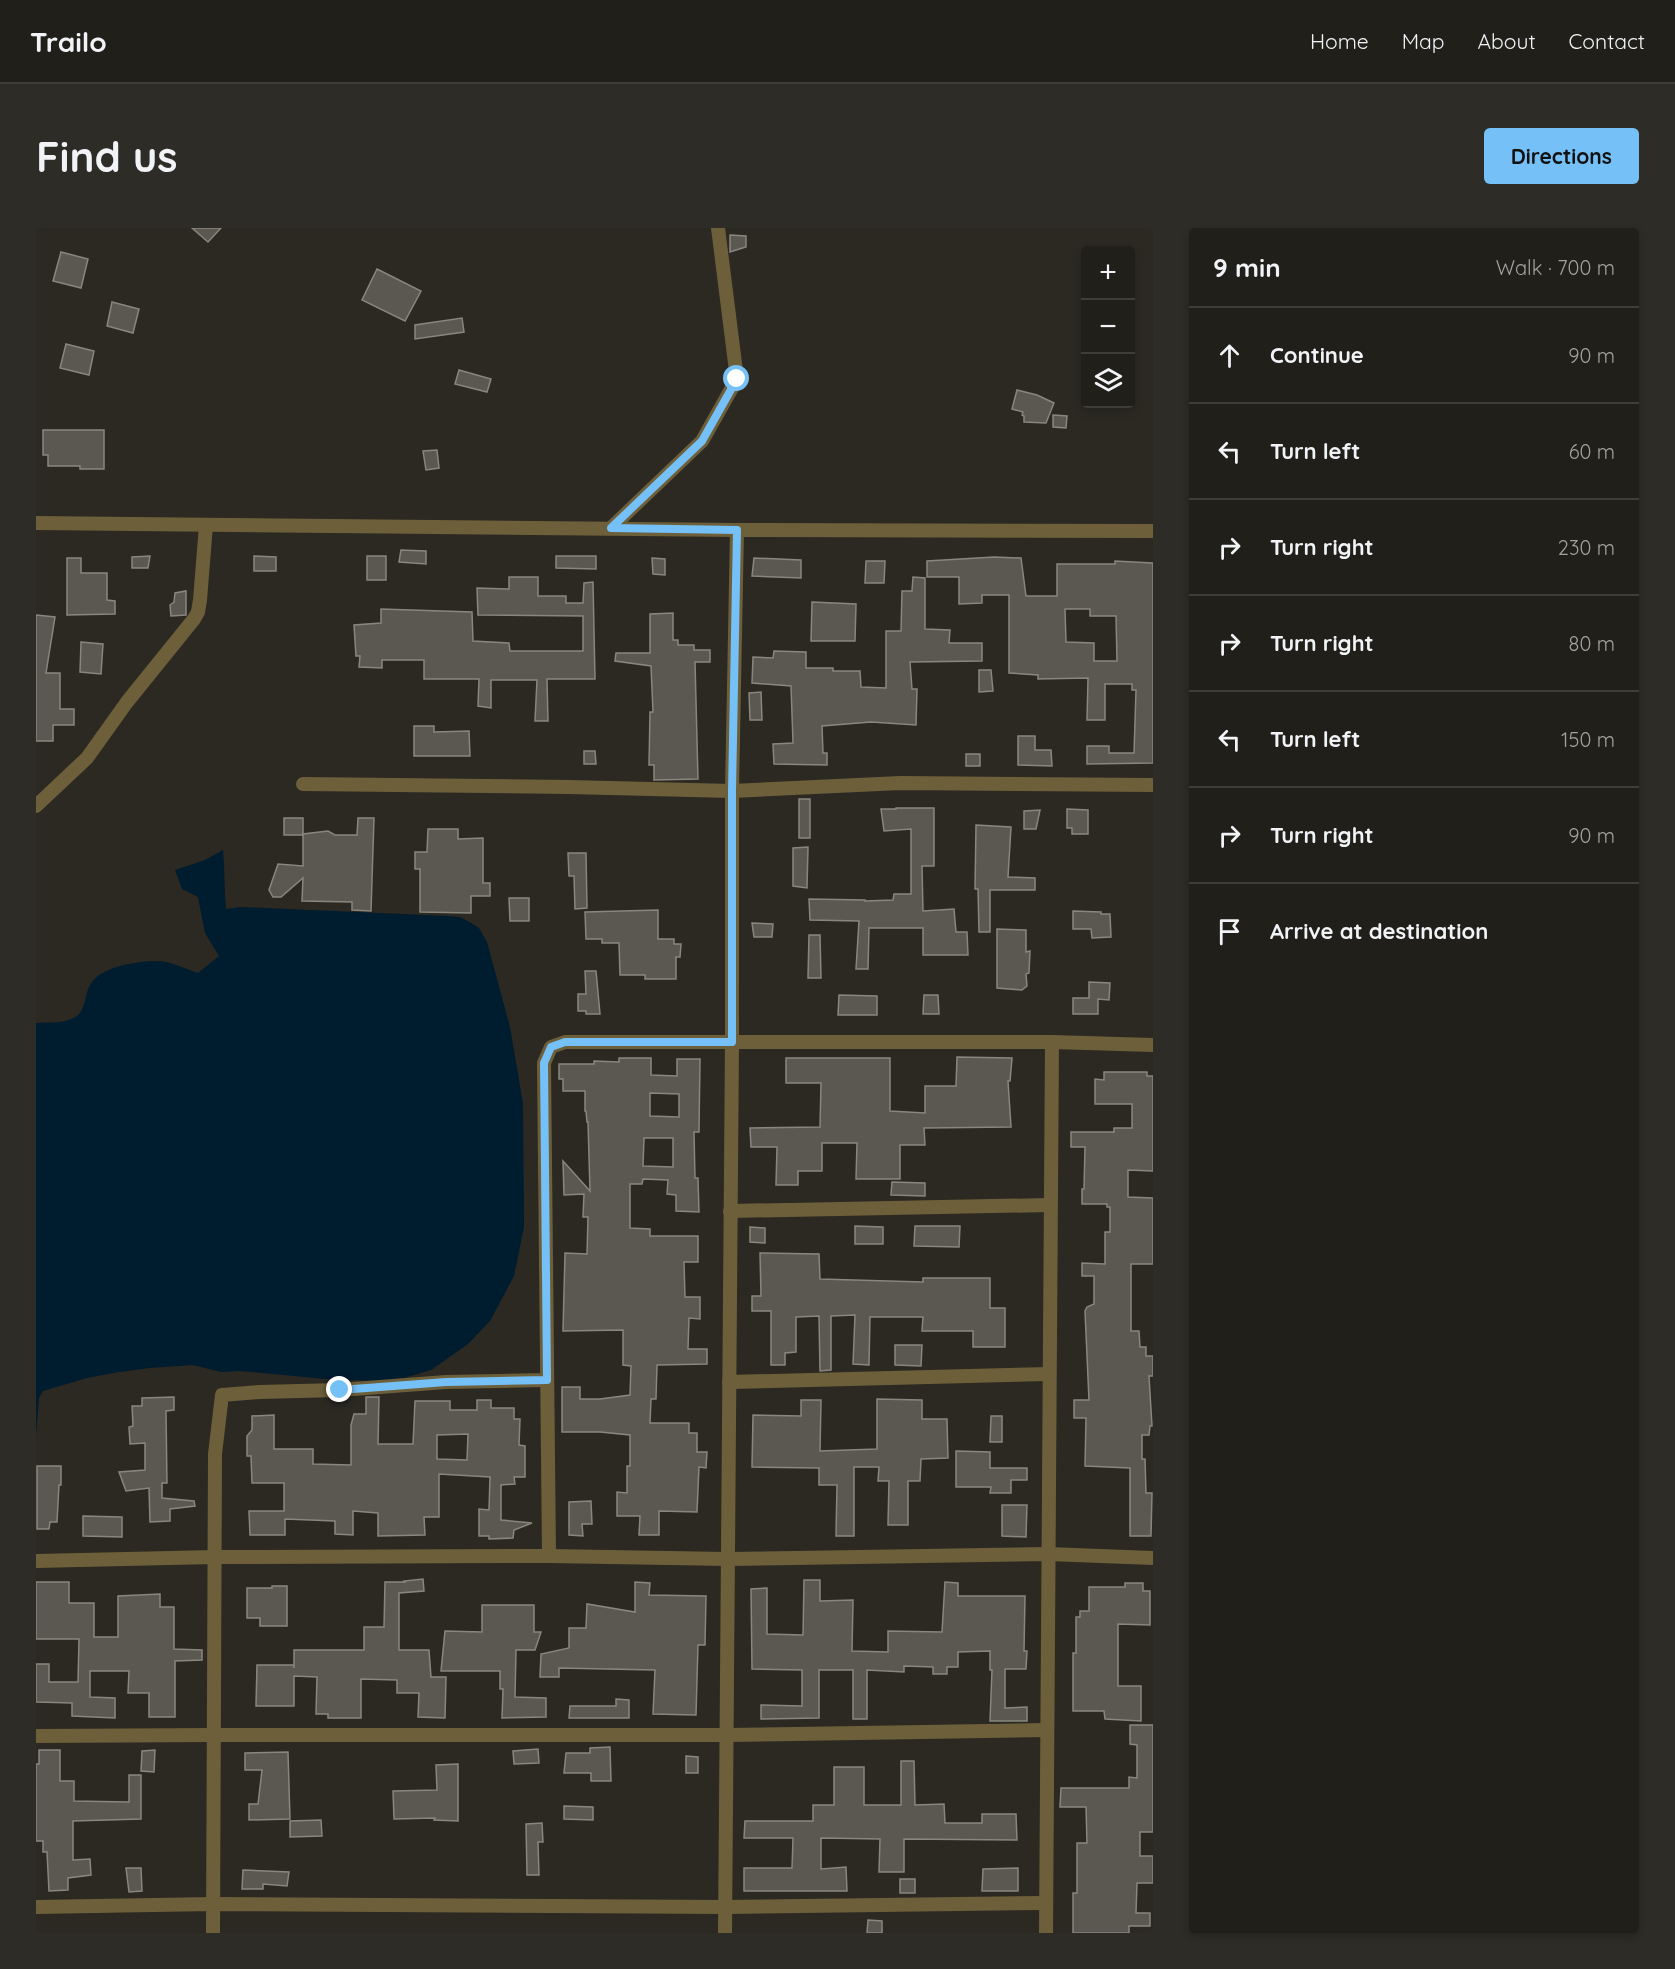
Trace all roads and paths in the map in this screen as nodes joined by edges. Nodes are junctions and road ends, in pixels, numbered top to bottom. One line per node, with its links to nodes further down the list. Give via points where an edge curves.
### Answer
1 (718, 228): 4 (street, via 737,379 702,441)
2 (36, 523): 3 (street)
3 (206, 525): 4 (street); 10 (street, via 198,612 87,758)
4 (611, 528): 5 (street)
5 (737, 530): 6 (street); 9 (street)
6 (1153, 531)
7 (303, 784): 9 (street)
8 (1153, 785): 9 (street, via 900,783)
9 (732, 791): 11 (street)
10 (36, 807)
11 (732, 1042): 12 (street); 15 (street); 17 (street, via 565,1042 551,1047 544,1063)
12 (1052, 1042): 13 (street); 14 (street)
13 (1153, 1045)
14 (1050, 1204): 15 (street); 16 (street)
15 (730, 1211): 18 (street)
16 (1049, 1374): 18 (street); 19 (street)
17 (547, 1380): 20 (street); 21 (street, via 222,1395 215,1454)
18 (729, 1382): 23 (street)
19 (1048, 1554): 22 (street); 23 (street); 25 (street)
20 (549, 1556): 21 (street); 23 (street)
21 (215, 1557): 24 (street); 26 (street)
22 (1153, 1558)
23 (729, 1559): 27 (street)
24 (36, 1561)
25 (1047, 1730): 27 (street); 29 (street)
26 (214, 1735): 27 (street); 28 (street); 30 (street)
27 (726, 1735): 32 (street)
28 (36, 1736)
29 (1046, 1903): 32 (street); 35 (street)
30 (213, 1904): 31 (street); 32 (street); 33 (street)
31 (36, 1907)
32 (725, 1907): 34 (street)
33 (213, 1933)
34 (725, 1933)
35 (1046, 1933)

